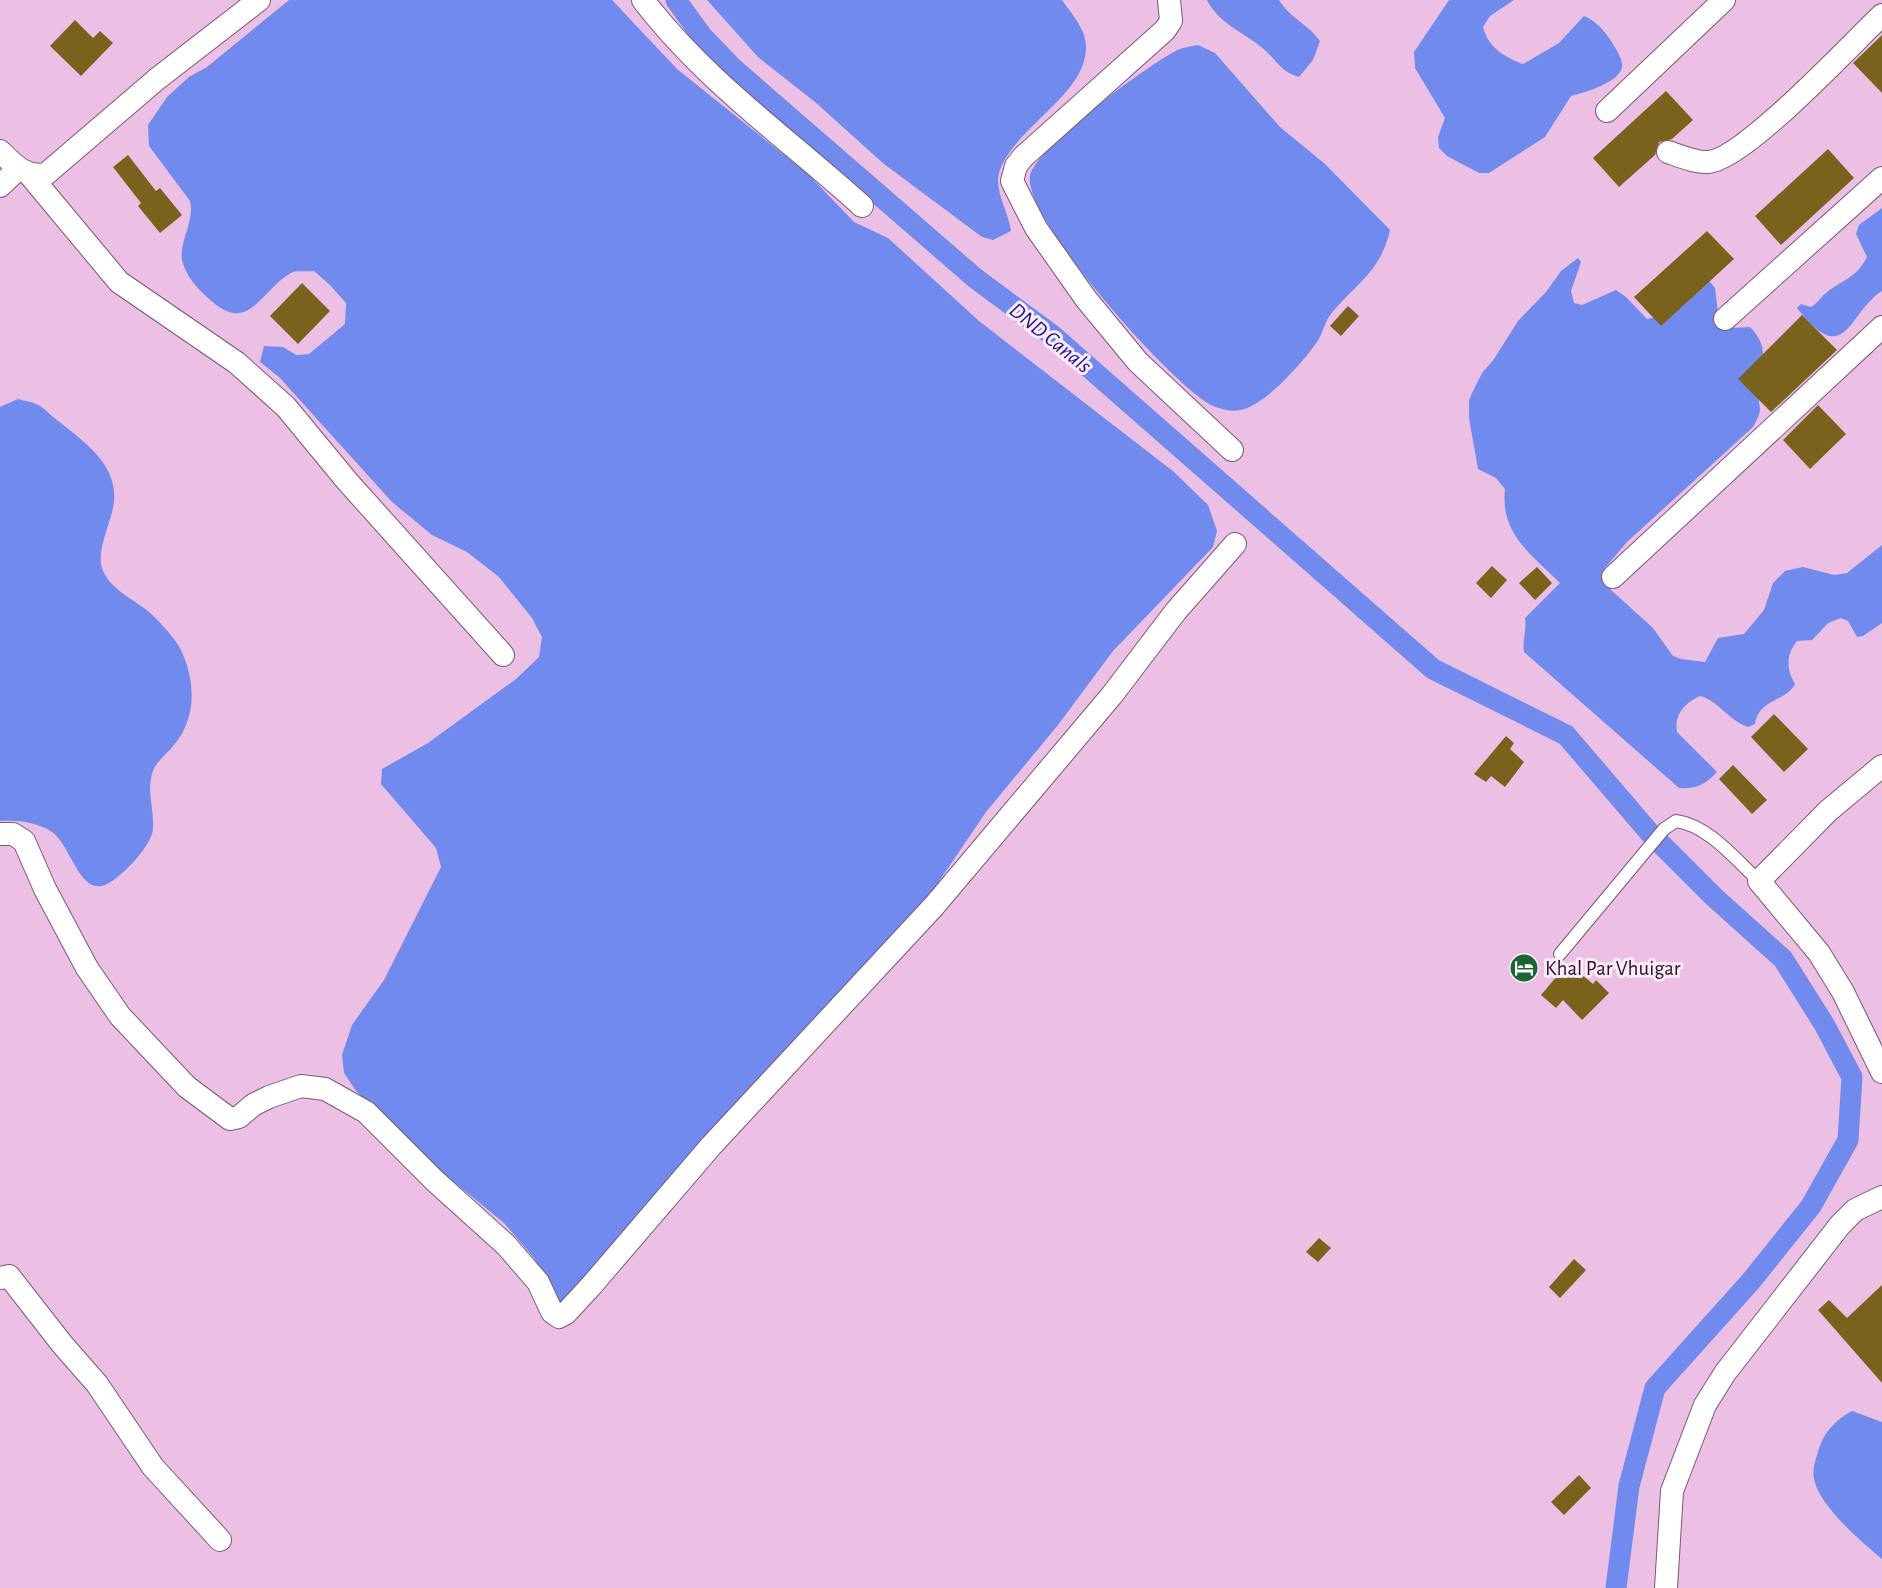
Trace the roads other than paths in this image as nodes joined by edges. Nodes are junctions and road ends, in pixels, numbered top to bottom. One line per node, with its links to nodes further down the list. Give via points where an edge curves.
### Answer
1 (259, 0): 9 (street, via 157,79 55,169 38,176)
2 (643, 0): 12 (street, via 676,42 703,68)
3 (1169, 0): 15 (street, via 1171,21 1165,30 1023,157 1012,181 1036,228 1086,299 1138,362)
4 (1724, 0): 6 (street)
5 (1882, 15): 8 (street, via 1733,153 1709,162)
6 (1607, 111)
7 (0, 151): 9 (street)
8 (1668, 152)
9 (23, 171): 11 (street); 18 (street, via 119,282 237,363 286,407)
10 (1882, 178): 13 (street)
11 (0, 186)
12 (862, 206)
13 (1725, 319)
14 (1882, 327): 17 (street)
15 (1232, 450)
16 (1235, 544): 20 (street, via 934,906 711,1146 585,1293 559,1317 552,1312 538,1282 506,1245 366,1113 325,1089 301,1086 269,1097 230,1119 187,1087 120,1016 87,969 24,841 13,834)
17 (1613, 577)
18 (503, 655)
19 (1882, 766): 21 (street, via 1828,811)
20 (0, 834)
21 (1759, 881): 22 (lane, via 1710,837 1686,822 1676,821 1664,829); 23 (street, via 1819,952)
22 (1560, 954)
23 (1882, 1072)
24 (1882, 1197): 27 (street, via 1855,1210 1840,1225 1725,1373 1705,1405 1672,1491)
25 (0, 1278): 26 (street, via 9,1276 22,1289 97,1384 153,1467)
26 (220, 1540)
27 (1666, 1588)

